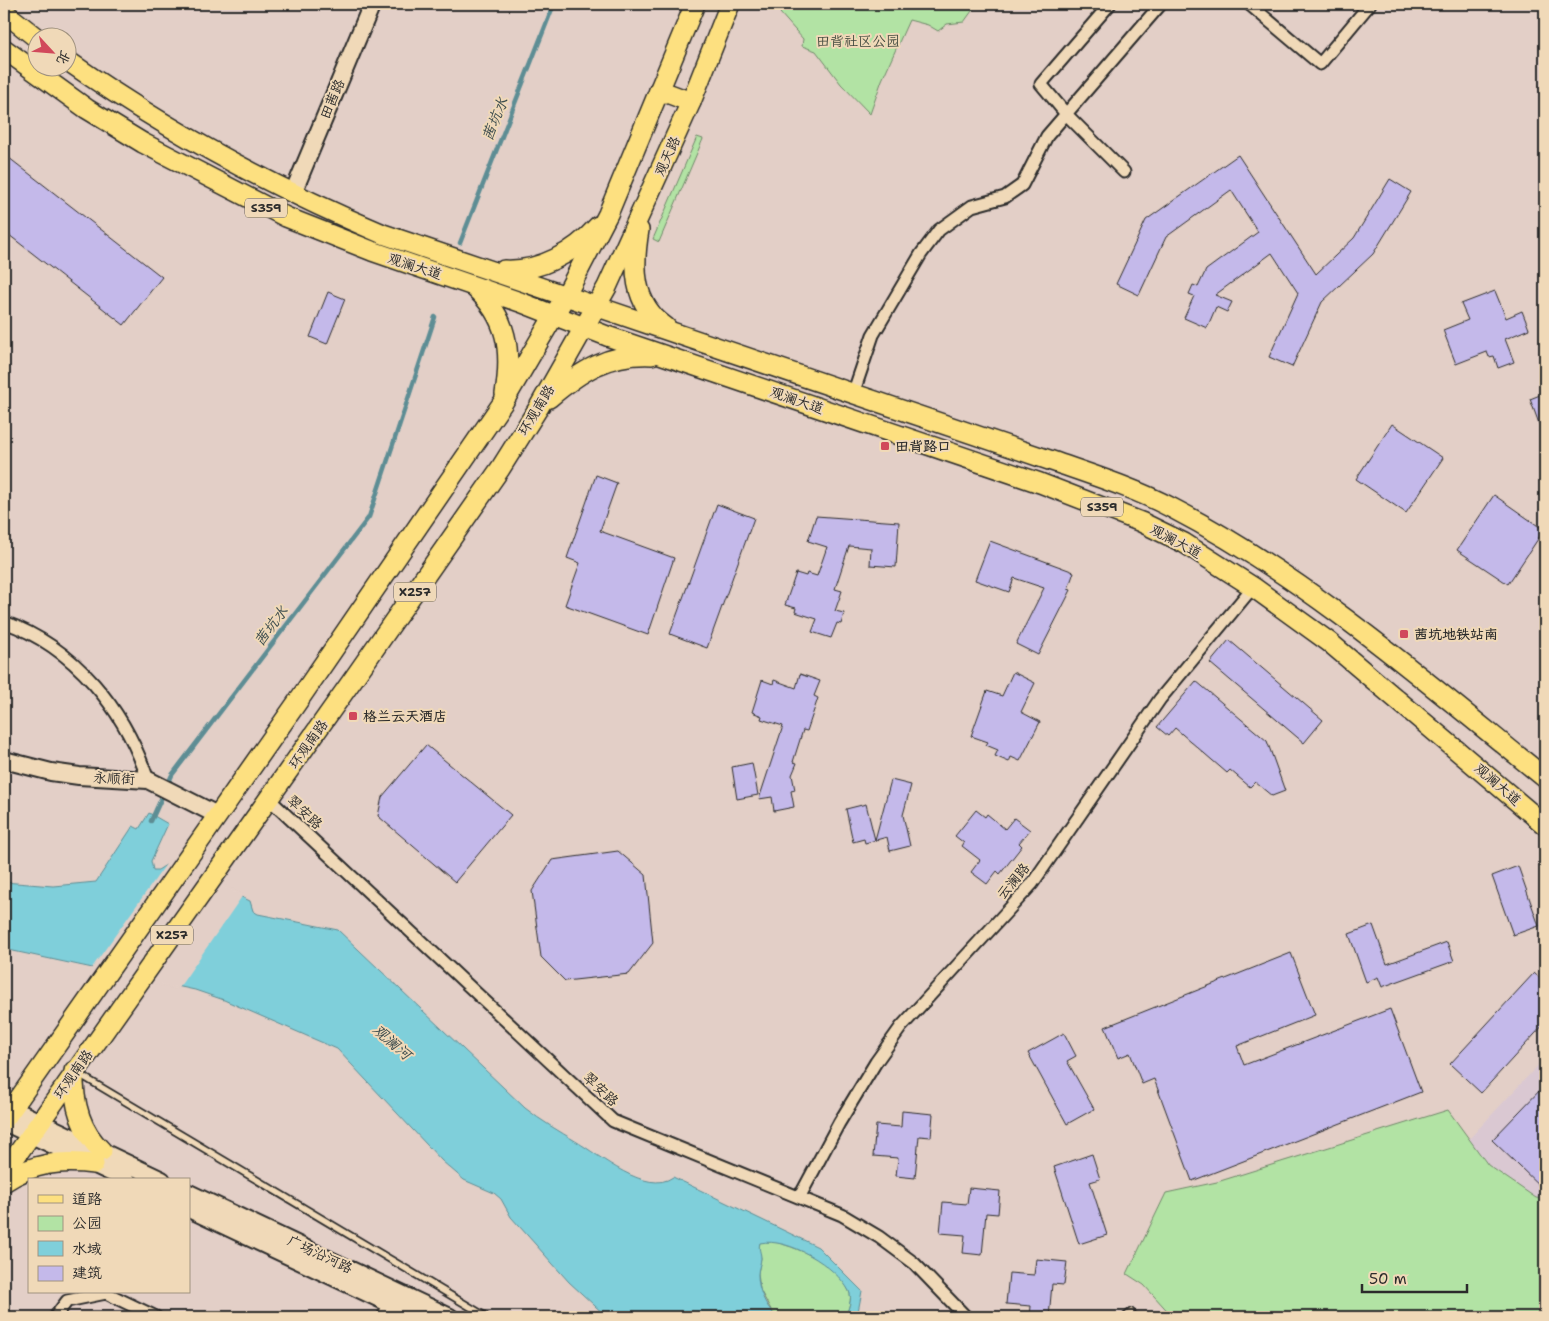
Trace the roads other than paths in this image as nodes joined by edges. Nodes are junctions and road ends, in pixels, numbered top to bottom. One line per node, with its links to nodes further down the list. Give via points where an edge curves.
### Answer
1 (372, 4): 16 (street, 田茜路)
2 (695, 4): 12 (main road)
3 (730, 4): 13 (main road, 观天路)
4 (1110, 4): 14 (street, via 1041,84)
5 (1161, 4): 14 (street)
6 (1249, 4): 7 (street, via 1320,64)
7 (1370, 4)
8 (4, 12): 9 (main road)
9 (28, 31)
10 (4, 49): 20 (main road, 观澜大道 / S359, via 87,109 206,178 326,234)
11 (78, 68): 16 (main road, 观澜大道 / S359, via 161,123)
12 (659, 90): 13 (main road); 18 (main road)
13 (692, 102): 17 (main road, 观天路)
14 (1066, 114): 15 (street); 27 (street, via 1047,136 1022,185 1005,197 972,206 940,230 921,254 873,335)
15 (1124, 172)
16 (293, 193): 19 (main road, 观澜大道 / S359, via 383,234)
17 (646, 203): 22 (main road, 观天路); 25 (main road, via 635,262 638,291 651,314)
18 (608, 214): 19 (main road, via 590,235 549,262 526,270); 21 (main road)
19 (490, 270): 21 (main road, 观澜大道 / S359)
20 (471, 284): 23 (main road, 观澜大道 / S359); 28 (main road, via 486,298 502,323 508,352)
21 (566, 295): 22 (main road, 观澜大道 / S359); 23 (main road, X257)
22 (597, 306): 24 (main road, 环观南路 / X257); 25 (main road, 观澜大道 / S359)
23 (554, 316): 24 (main road, 观澜大道 / S359); 28 (main road, X257)
24 (584, 327): 26 (main road, 观澜大道 / S359); 29 (main road, 环观南路 / X257)
25 (678, 334): 27 (main road, 观澜大道 / S359)
26 (664, 355): 29 (main road, via 632,355 594,366 572,378); 30 (main road, 观澜大道 / S359, via 1099,505 1184,543)
27 (853, 394): 33 (main road, 观澜大道 / S359, via 1116,483 1170,507 1230,540 1340,613)
28 (504, 401): 36 (main road, X257)
29 (539, 407): 35 (main road, 环观南路 / X257, via 494,477)
30 (1253, 587): 37 (main road, 观澜大道 / S359, via 1368,673); 49 (street, 云澜路, via 1160,699 1032,884 901,1027 839,1123)
31 (4, 622): 34 (street, via 40,637 86,675 123,723)
32 (4, 760): 34 (street, 永顺街, via 60,773)
33 (1545, 778)
34 (153, 782): 36 (street, 永顺街)
35 (269, 799): 39 (main road, 环观南路 / X257); 49 (street, 翠安路, via 613,1121)
36 (217, 815): 38 (main road, X257)
37 (1545, 825)
38 (83, 1004): 39 (main road); 41 (main road, X257)
39 (109, 1024): 40 (main road, 环观南路 / X257)
40 (74, 1071): 42 (main road, 环观南路 / X257); 43 (main road, via 79,1115); 58 (lane)
41 (6, 1114): 42 (street)
42 (36, 1128): 43 (street); 44 (main road, 环观南路 / X257)
43 (98, 1158): 45 (street); 46 (street); 47 (main road, via 43,1164)
44 (4, 1173)
45 (124, 1178)
46 (156, 1178)
47 (4, 1182)
48 (190, 1193): 53 (street, 广场沿河路)
49 (800, 1196): 59 (street, 翠安路, via 879,1237 914,1263)
50 (190, 1209): 53 (street, 广场沿河路)
51 (101, 1294): 54 (street, via 67,1301)
52 (108, 1294): 55 (street)
53 (390, 1304): 56 (street, 广场沿河路); 57 (street, 广场沿河路)
54 (55, 1317)
55 (156, 1317)
56 (418, 1317)
57 (450, 1317)
58 (487, 1317)
59 (966, 1317)
60 (1125, 1317): 61 (lane, via 1131,1312)
61 (1136, 1317)

